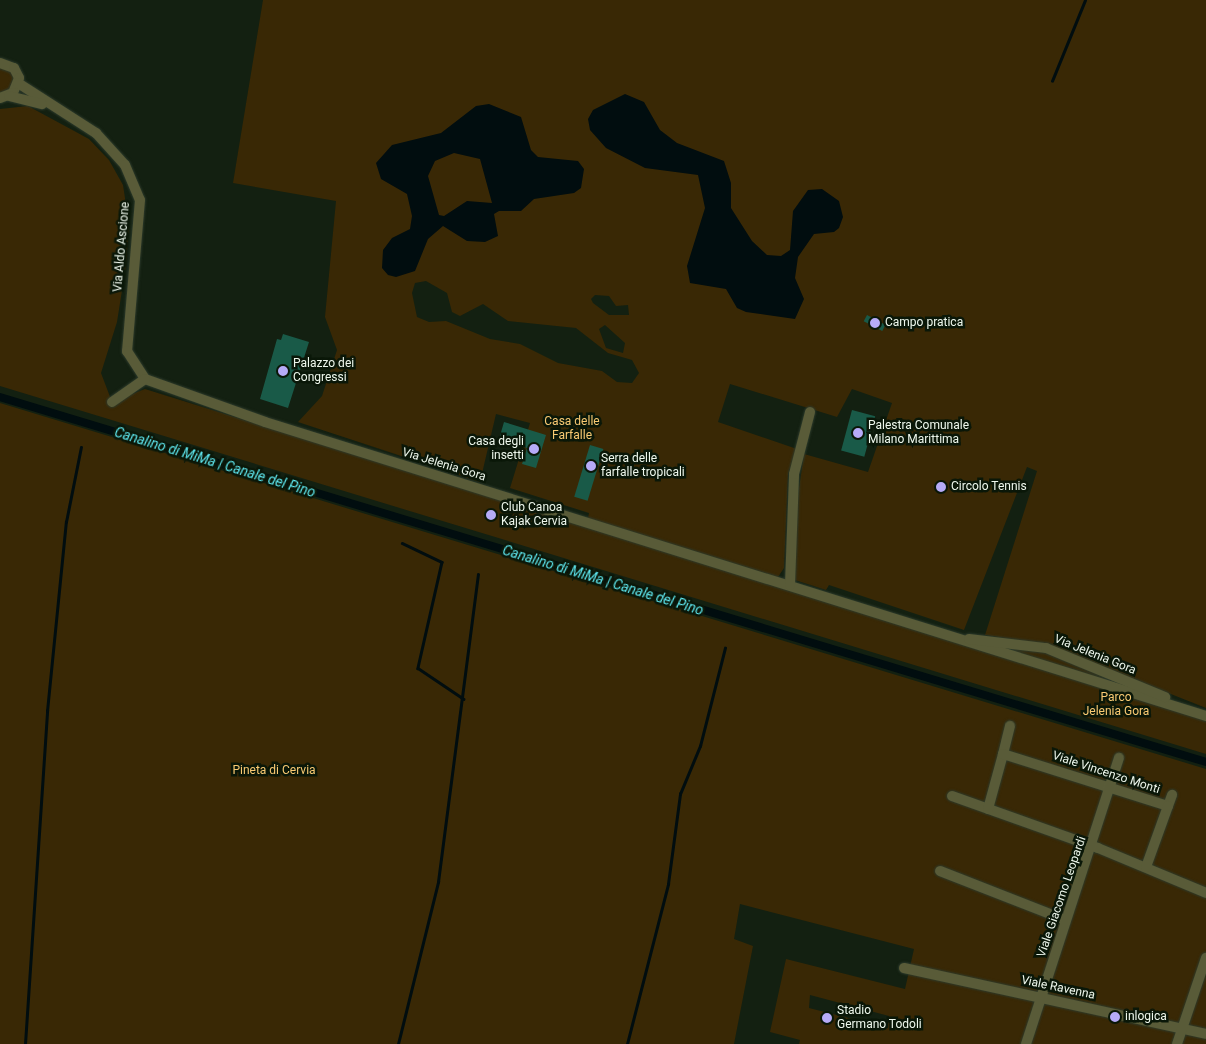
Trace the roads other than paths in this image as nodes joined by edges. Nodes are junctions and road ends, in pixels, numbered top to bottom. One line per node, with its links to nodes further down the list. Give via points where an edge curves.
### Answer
1 (0, 62): 2 (street, via 14,68)
2 (18, 83): 3 (street); 4 (street, Via Aldo Ascione)
3 (5, 97): 4 (street, Via Aldo Ascione)
4 (59, 110): 5 (street, Via Aldo Ascione, via 111,148 125,165 140,200 127,351)
5 (145, 379): 6 (street); 8 (street, Via Jelenia Gora, via 265,422)
6 (112, 402)
7 (810, 412): 8 (street, via 794,474)
8 (790, 585): 9 (street, Via Jelenia Gora)
9 (969, 639): 10 (street, Via Jelenia Gora); 10 (street, Via Jelenia Gora, via 1046,648)
10 (1206, 715)
11 (1010, 726): 12 (street)
12 (1004, 754): 14 (street, Viale Vincenzo Monti); 18 (street)
13 (1119, 758): 14 (street, Viale Giacomo Leopardi)
14 (1112, 788): 17 (street, Viale Vincenzo Monti); 19 (street, Viale Giacomo Leopardi)
15 (1172, 795): 17 (street)
16 (952, 796): 18 (street)
17 (1168, 806): 20 (street, Viale Vincenzo Monti)
18 (988, 809): 19 (street)
19 (1093, 846): 20 (street); 23 (street, Viale Giacomo Leopardi)
20 (1146, 867): 22 (street)
21 (940, 871): 23 (street)
22 (1206, 892)
23 (1066, 920): 26 (street, Viale Giacomo Leopardi)
24 (1206, 958): 27 (street)
25 (904, 968): 26 (street, Viale Ravenna)
26 (1043, 998): 27 (street, Viale Ravenna); 29 (street, Viale Giacomo Leopardi)
27 (1182, 1028): 28 (street, Viale Ravenna); 30 (street)
28 (1206, 1034)
29 (1026, 1044)
30 (1177, 1044)

